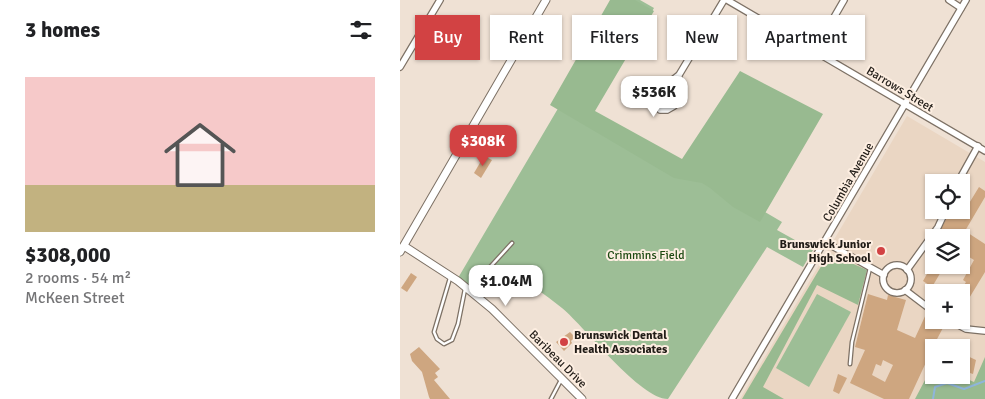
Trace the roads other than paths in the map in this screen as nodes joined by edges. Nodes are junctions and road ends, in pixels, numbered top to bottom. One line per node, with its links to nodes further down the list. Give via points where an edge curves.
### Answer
1 (440, 0): 11 (street)
2 (546, 0): 20 (street)
3 (726, 0): 8 (street, Barrows Street); 12 (street)
4 (844, 0): 9 (street)
5 (949, 0): 7 (street)
6 (966, 0): 7 (street, Columbia Avenue)
7 (961, 8): 13 (street, Columbia Avenue)
8 (753, 15)
9 (835, 15)
10 (832, 60): 13 (street, Barrows Street)
11 (400, 67)
12 (679, 75): 12 (street, via 656,93 654,101 660,110 674,106)
13 (906, 105): 14 (street, Barrows Street); 18 (street, Columbia Avenue)
14 (978, 146): 15 (street, Barrows Street); 16 (street)
15 (985, 151)
16 (962, 174)
17 (942, 219): 22 (street)
18 (825, 242): 21 (street); 34 (street, Columbia Avenue)
19 (512, 243): 25 (lane)
20 (401, 247): 24 (street, Baribeau Drive)
21 (870, 268): 23 (street); 30 (lane, via 852,342)
22 (907, 270): 23 (street, via 894,265); 26 (street, via 910,281)
23 (884, 275): 26 (street, via 884,285 889,290)
24 (450, 276): 25 (street, Baribeau Drive); 25 (lane, via 434,332 444,344 452,340)
25 (467, 289): 31 (street, Baribeau Drive, via 513,329)
26 (905, 290): 27 (street)
27 (925, 305)
28 (966, 329): 29 (street)
29 (985, 331)
30 (850, 364)
31 (562, 379): 32 (lane); 33 (street, Baribeau Drive)
32 (550, 399)
33 (582, 399)
34 (732, 399)

